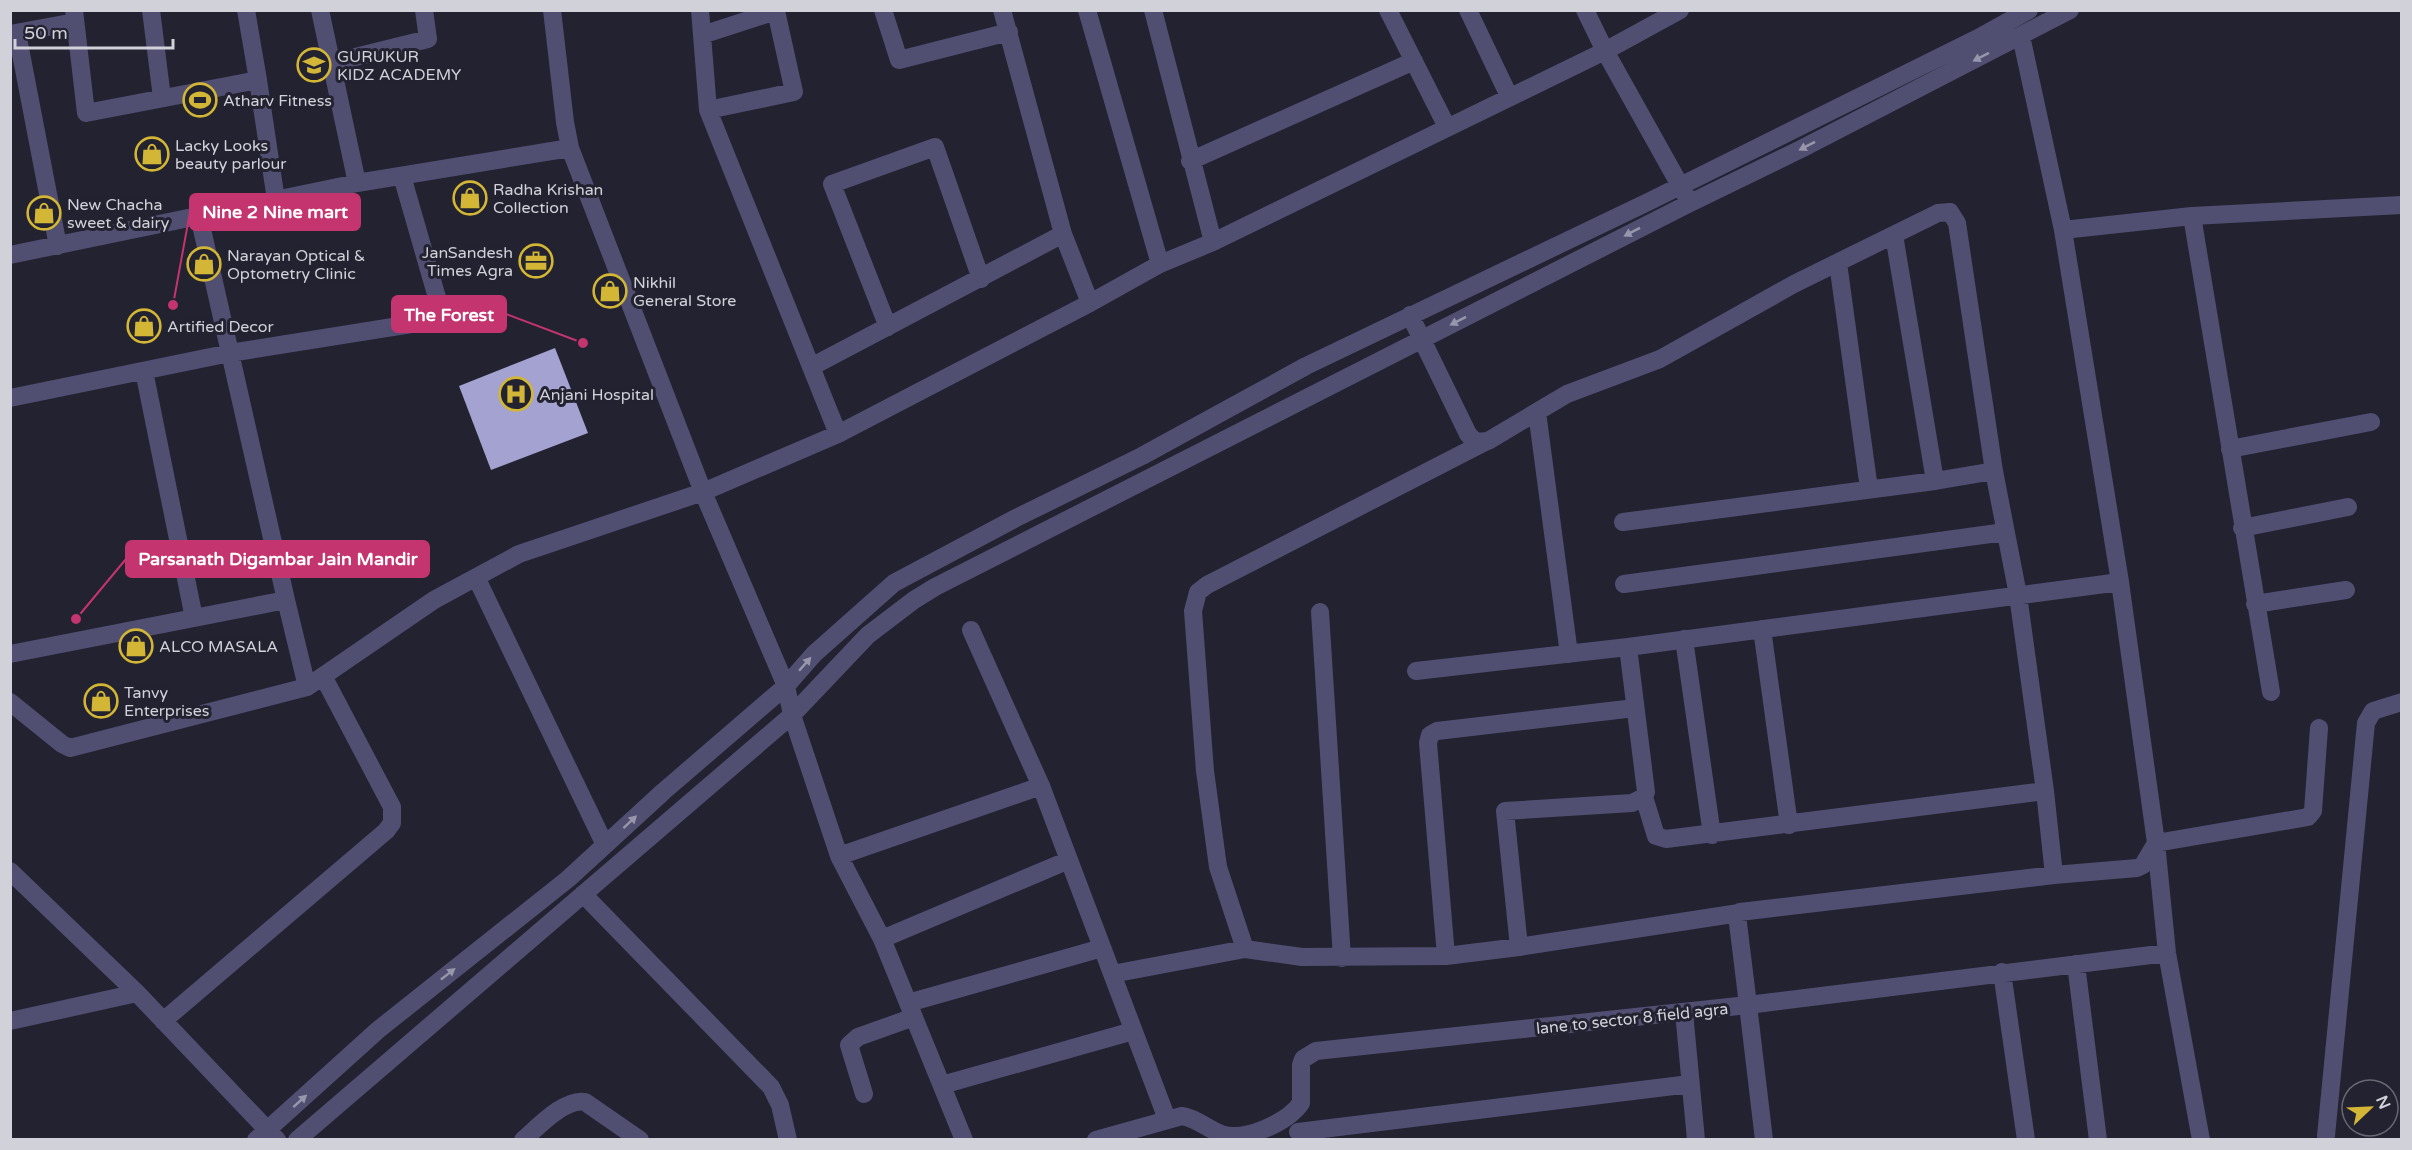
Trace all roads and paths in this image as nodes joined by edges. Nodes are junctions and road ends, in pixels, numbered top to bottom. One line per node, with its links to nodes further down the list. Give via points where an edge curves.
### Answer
1 (151, 10): 28 (street)
2 (246, 10): 26 (street)
3 (320, 10): 25 (street)
4 (424, 10): 25 (street, via 428,39)
5 (552, 10): 31 (street)
6 (700, 10): 21 (street)
7 (883, 10): 19 (street, via 899,60)
8 (1002, 10): 19 (street)
9 (1087, 10): 48 (street)
10 (1153, 10): 32 (street)
11 (1388, 10): 24 (street)
12 (1468, 10): 27 (street)
13 (1586, 10): 23 (street)
14 (1680, 10): 23 (street)
15 (2029, 10): 35 (street)
16 (2070, 10): 22 (street)
17 (778, 11): 21 (street); 29 (street, via 794,92)
18 (75, 16): 20 (street); 28 (street, via 86,113)
19 (1009, 32): 42 (street)
20 (14, 34): 45 (street)
21 (702, 36): 29 (street)
22 (2021, 36): 37 (street, one-way to 37); 41 (street)
23 (1605, 51): 27 (street); 35 (street)
24 (1414, 61): 30 (street); 32 (street)
25 (331, 63): 34 (street)
26 (258, 80): 28 (street); 36 (street)
27 (1509, 96): 30 (street)
28 (162, 98)
29 (708, 110): 55 (street)
30 (1447, 127): 44 (street)
31 (570, 147): 33 (street); 66 (street)
32 (1190, 161): 44 (street)
33 (402, 176): 34 (street); 54 (street, via 438,301 432,318)
34 (357, 183): 36 (street)
35 (1680, 186): 37 (street); 51 (street)
36 (276, 200): 39 (street)
37 (1690, 203): 53 (street, one-way to 53)
38 (2402, 205): 40 (street)
39 (199, 216): 45 (street); 54 (street)
40 (2192, 216): 41 (street); 62 (street)
41 (2064, 230): 72 (street)
42 (1063, 234): 49 (street); 50 (street)
43 (1894, 235): 47 (street); 63 (street, via 1938,213 1950,212 1955,216); 64 (street)
44 (1213, 242): 48 (street)
45 (58, 246): 46 (street)
46 (10, 255)
47 (1838, 263): 58 (street, via 1660,359 1567,394); 65 (street)
48 (1160, 264): 50 (street)
49 (981, 279): 52 (street); 52 (street, via 935,147 832,184)
50 (1090, 303): 60 (street)
51 (1410, 315): 53 (street); 88 (street, one-way to 51, via 814,654 909,574)
52 (888, 327): 55 (street)
53 (1422, 339): 61 (street, via 1468,434 1475,442); 94 (street, via 935,587 868,635)
54 (230, 353): 56 (street); 76 (street)
55 (810, 367): 60 (street)
56 (144, 371): 57 (street); 79 (street)
57 (10, 398)
58 (1537, 412): 61 (street); 85 (street)
59 (2371, 422): 62 (street)
60 (838, 434): 66 (street)
61 (1485, 442): 112 (street, via 1198,592 1192,611 1205,771 1218,867)
62 (2230, 449): 69 (street)
63 (1994, 471): 64 (street); 70 (street)
64 (1935, 481): 65 (street)
65 (1869, 489): 68 (street)
66 (703, 492): 71 (street, via 519,554); 88 (street)
67 (2348, 507): 69 (street)
68 (1623, 522)
69 (2242, 528): 77 (street)
70 (2006, 532): 73 (street); 75 (street)
71 (476, 578): 87 (street, via 434,600); 102 (street)
72 (2120, 582): 75 (street); 101 (street)
73 (1624, 584)
74 (2346, 590): 77 (street)
75 (2018, 595): 80 (street); 97 (street)
76 (286, 600): 79 (street); 89 (street)
77 (2255, 604): 90 (street)
78 (1320, 612): 115 (street)
79 (194, 618): 84 (street)
80 (1762, 629): 82 (street); 99 (street)
81 (972, 630): 96 (street)
82 (1684, 639): 83 (street); 100 (street)
83 (1628, 647): 85 (street); 93 (street)
84 (10, 654)
85 (1569, 654): 86 (street)
86 (1416, 671)
87 (323, 676): 89 (street); 124 (street, via 392,807 392,823)
88 (786, 686): 94 (street); 102 (street, one-way to 88)
89 (307, 687): 91 (street, via 70,748)
90 (2271, 692)
91 (10, 702)
92 (2402, 702): 134 (street, via 2373,711 2366,723)
93 (1635, 708): 98 (street, via 1647,786); 114 (street, via 1437,731 1430,735)
94 (792, 715): 103 (street); 107 (street)
95 (2319, 728): 101 (street, via 2310,816)
96 (1041, 786): 103 (street); 104 (street)
97 (2045, 791): 99 (street); 106 (street)
98 (1644, 797): 100 (street, via 1660,839); 110 (street, via 1632,803 1505,811)
99 (1789, 825): 100 (street)
100 (1712, 835)
101 (2156, 843): 106 (street, via 2139,868); 113 (street)
102 (605, 845): 132 (street, one-way to 102, via 378,1030)
103 (839, 856): 109 (street)
104 (1069, 860): 109 (street); 111 (street)
105 (10, 871): 119 (street)
106 (2054, 875): 108 (street)
107 (583, 894): 135 (street); 138 (street, via 771,1087 780,1105)
108 (1739, 913): 110 (street); 120 (street, lane to sector 8 field agra)
109 (882, 939): 121 (street)
110 (1519, 947): 114 (street)
111 (1102, 948): 118 (street); 121 (street)
112 (1245, 949): 115 (street); 118 (street)
113 (2167, 953): 116 (street); 145 (street)
114 (1446, 956): 115 (street)
115 (1342, 958)
116 (2076, 964): 117 (street); 144 (street)
117 (2002, 972): 120 (street); 143 (street)
118 (1112, 974): 125 (street)
119 (137, 993): 123 (street); 124 (street)
120 (1748, 1005): 122 (street, lane to sector 8 field agra); 142 (street)
121 (911, 1010): 126 (street); 128 (street, via 849,1045)
122 (1684, 1012): 127 (street); 129 (street, lane to sector 8 field agra, via 1316,1052 1303,1059 1303,1097)
123 (10, 1021)
124 (163, 1021): 132 (street)
125 (1133, 1030): 126 (street); 130 (street)
126 (942, 1084): 139 (street)
127 (1690, 1084): 133 (street); 141 (street)
128 (864, 1094)
129 (1292, 1114): 130 (street, via 1283,1121 1234,1137 1188,1117); 133 (street)
130 (1167, 1119): 131 (street)
131 (1150, 1132): 140 (street)
132 (267, 1136)
133 (1299, 1136)
134 (2326, 1136)
135 (297, 1140)
136 (523, 1140): 137 (street, via 565,1106 580,1101)
137 (640, 1140)
138 (788, 1140)
139 (964, 1140)
140 (1096, 1140)
141 (1696, 1140)
142 (1764, 1140)
143 (2026, 1140)
144 (2098, 1140)
145 (2201, 1140)

